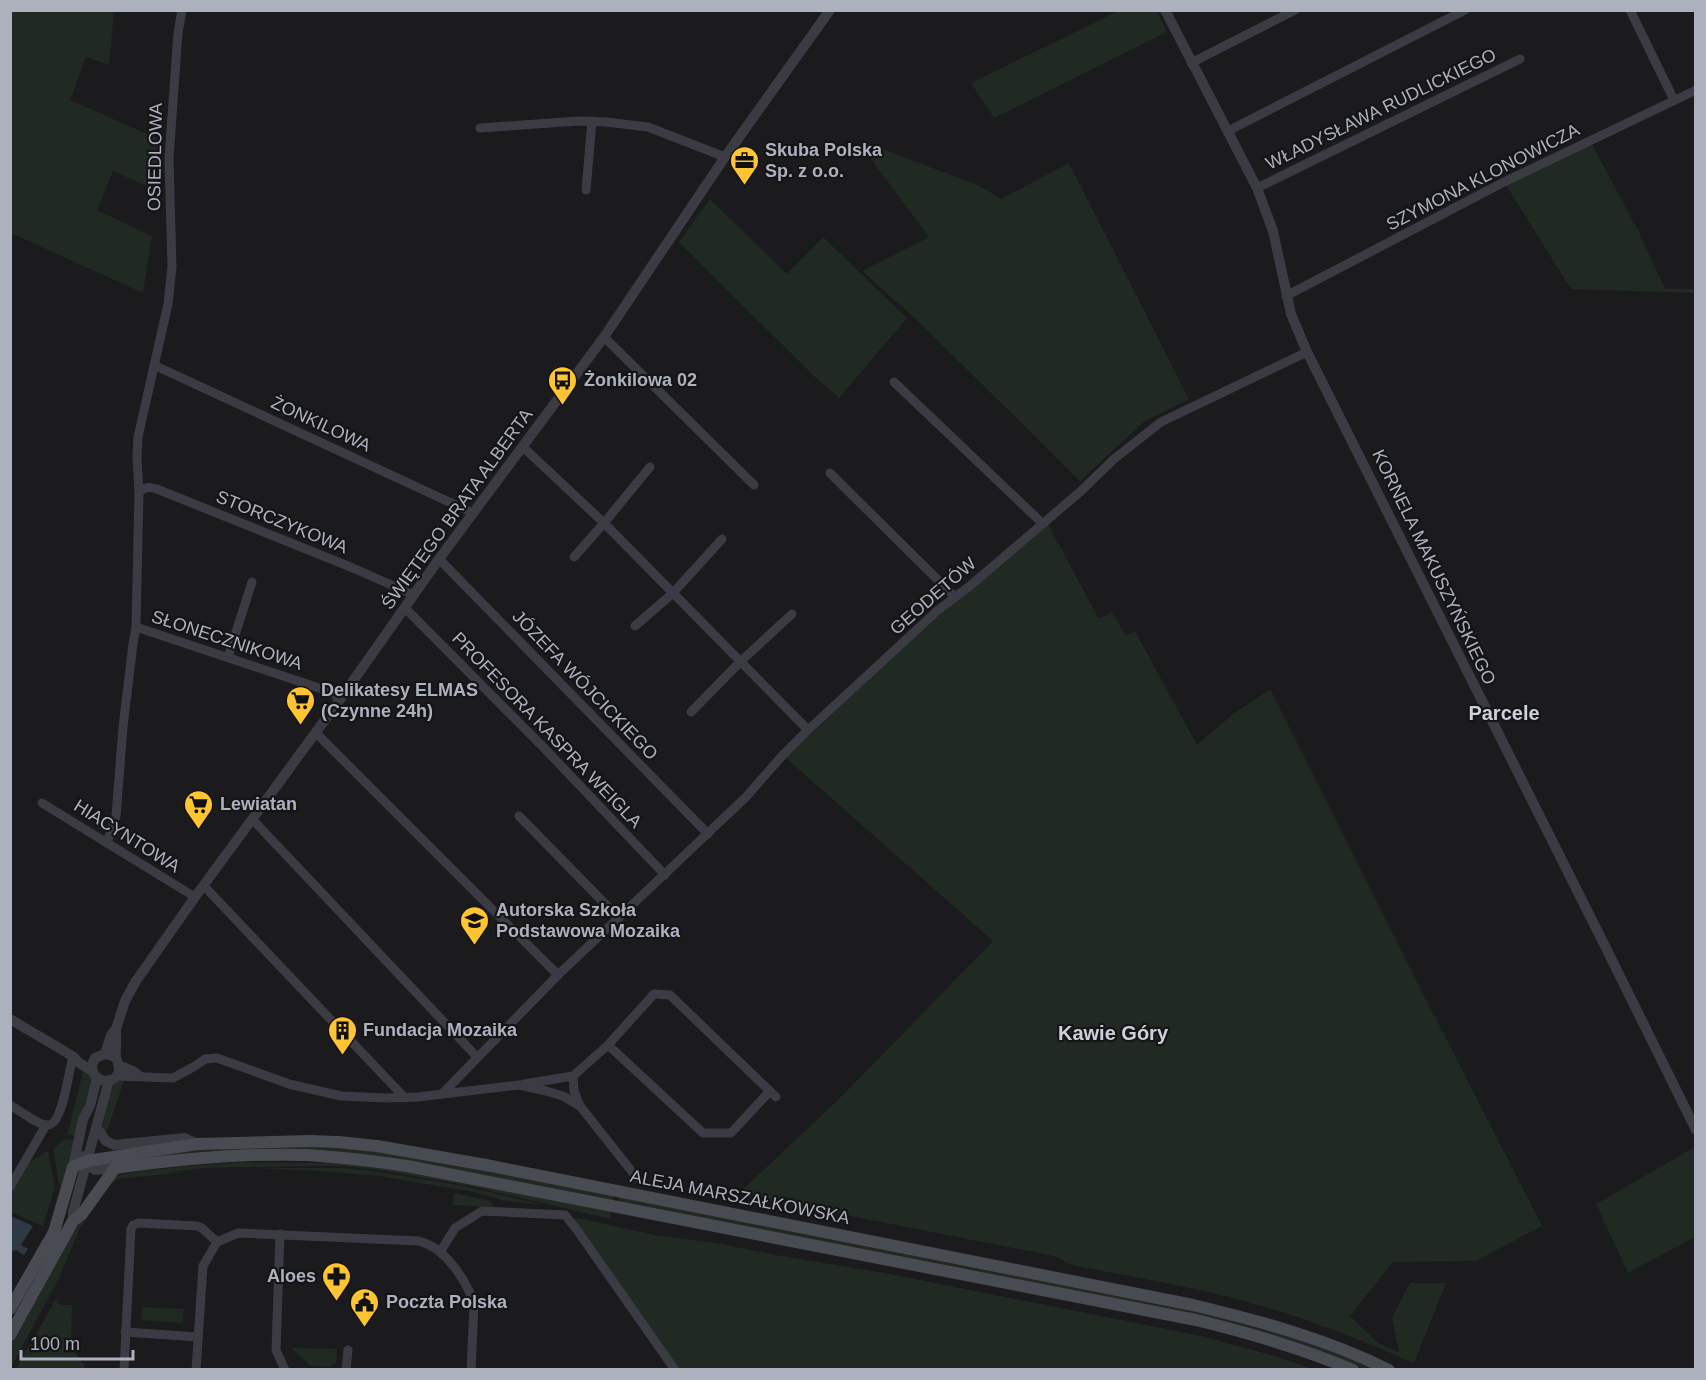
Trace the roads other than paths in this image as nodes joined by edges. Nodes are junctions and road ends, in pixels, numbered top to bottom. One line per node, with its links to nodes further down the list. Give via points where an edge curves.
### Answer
1 (182, 10): 20 (street, OSIEDLOWA, via 169,158 172,267)
2 (830, 10): 14 (street, ŚWIĘTEGO BRATA ALBERTA)
3 (1165, 10): 8 (street, KORNELA MAKUSZYŃSKIEGO)
4 (1295, 10): 8 (street)
5 (1465, 10): 13 (street)
6 (1630, 10): 10 (street)
7 (1520, 60): 15 (street, WŁADYSŁAWA RUDLICKIEGO)
8 (1191, 63): 13 (street, KORNELA MAKUSZYŃSKIEGO)
9 (1695, 90): 10 (street, SZYMONA KLONOWICZA)
10 (1674, 100): 17 (street, SZYMONA KLONOWICZA, via 1504,182)
11 (592, 121): 12 (street); 14 (street, via 648,127); 16 (street)
12 (480, 128)
13 (1228, 131): 15 (street, KORNELA MAKUSZYŃSKIEGO)
14 (725, 158): 18 (street, ŚWIĘTEGO BRATA ALBERTA)
15 (1257, 188): 17 (street, KORNELA MAKUSZYŃSKIEGO, via 1273,231)
16 (586, 190)
17 (1286, 296): 19 (street, KORNELA MAKUSZYŃSKIEGO)
18 (604, 337): 22 (street, ŚWIĘTEGO BRATA ALBERTA); 25 (street)
19 (1308, 352): 29 (street, GEODETÓW, via 1155,426); 73 (street, KORNELA MAKUSZYŃSKIEGO)
20 (156, 366): 26 (street, OSIEDLOWA, via 138,436); 27 (street, ŻONKILOWA)
21 (894, 382): 29 (street)
22 (523, 447): 27 (street, ŚWIĘTEGO BRATA ALBERTA); 28 (street)
23 (651, 467): 28 (street)
24 (830, 473): 36 (street)
25 (754, 484)
26 (139, 493): 35 (street, STORCZYKOWA, via 144,488 157,489); 40 (street, OSIEDLOWA)
27 (473, 513): 32 (street, ŚWIĘTEGO BRATA ALBERTA)
28 (604, 523): 31 (street); 34 (street)
29 (1042, 523): 36 (street, GEODETÓW)
30 (722, 539): 34 (street)
31 (574, 557)
32 (439, 559): 35 (street, ŚWIĘTEGO BRATA ALBERTA); 50 (street, JÓZEFA WÓJCICKIEGO)
33 (252, 582): 41 (street)
34 (673, 593): 39 (street); 42 (street)
35 (414, 595): 37 (street, ŚWIĘTEGO BRATA ALBERTA)
36 (954, 597): 45 (street, GEODETÓW)
37 (405, 608): 43 (street, ŚWIĘTEGO BRATA ALBERTA); 52 (street, PROFESORA KASPRA WEIGLA)
38 (792, 615): 42 (street)
39 (635, 626)
40 (136, 627): 41 (street, SŁONECZNIKOWA); 51 (street, OSIEDLOWA, via 116,816)
41 (228, 657): 43 (street, SŁONECZNIKOWA)
42 (740, 662): 44 (street); 45 (street)
43 (341, 698): 46 (street, ŚWIĘTEGO BRATA ALBERTA)
44 (690, 712)
45 (808, 730): 50 (street, GEODETÓW)
46 (316, 733): 49 (street, ŚWIĘTEGO BRATA ALBERTA); 56 (street)
47 (42, 803): 51 (street, HIACYNTOWA)
48 (519, 816): 55 (street)
49 (253, 820): 53 (street, ŚWIĘTEGO BRATA ALBERTA); 62 (street)
50 (708, 834): 52 (street, GEODETÓW)
51 (107, 843): 54 (street, HIACYNTOWA)
52 (665, 875): 55 (street, GEODETÓW)
53 (204, 886): 54 (street, ŚWIĘTEGO BRATA ALBERTA); 67 (street)
54 (195, 897): 58 (street, ŚWIĘTEGO BRATA ALBERTA, via 136,981)
55 (619, 918): 56 (street, GEODETÓW)
56 (558, 975): 62 (street, GEODETÓW)
57 (10, 1019): 61 (street)
58 (116, 1029): 60 (street, ŚWIĘTEGO BRATA ALBERTA); 63 (street, ŚWIĘTEGO BRATA ALBERTA)
59 (608, 1045): 59 (street, via 654,994 670,995 773,1094 730,1133 703,1133); 64 (street)
60 (100, 1056): 61 (street); 63 (street, via 109,1054); 63 (street, ŚWIĘTEGO BRATA ALBERTA, via 92,1067)
61 (74, 1057): 63 (street); 71 (street, via 57,1118)
62 (477, 1057): 66 (street, GEODETÓW)
63 (108, 1072): 67 (street, via 173,1078 205,1059 217,1058 324,1093); 69 (street); 72 (street)
64 (573, 1076): 65 (street); 70 (street)
65 (519, 1085): 66 (street); 70 (street, via 555,1094)
66 (442, 1094): 67 (street)
67 (405, 1098)
68 (10, 1105): 71 (street)
69 (90, 1106): 75 (street, via 91,1121 83,1150); 76 (street, via 83,1119)
70 (580, 1106): 78 (street)
71 (46, 1125): 79 (street)
72 (96, 1127): 74 (street, via 114,1145 185,1138); 75 (street)
73 (1695, 1130)
74 (197, 1144): 75 (main road, ALEJA MARSZAŁKOWSKA); 96 (main road, ALEJA MARSZAŁKOWSKA, via 338,1142 475,1163 1193,1305 1283,1328)
75 (87, 1161): 76 (main road, ALEJA MARSZAŁKOWSKA); 77 (street, via 95,1170); 80 (street)
76 (72, 1167): 84 (main road, via 54,1232)
77 (115, 1168): 80 (main road); 95 (main road, ALEJA MARSZAŁKOWSKA, via 230,1155 353,1158 407,1166 1196,1320 1253,1334)
78 (637, 1178)
79 (10, 1187)
80 (74, 1221): 86 (main road)
81 (280, 1234): 82 (street, via 238,1233); 83 (street, via 419,1241); 91 (street, via 276,1350)
82 (217, 1242): 85 (street, via 197,1226 133,1225); 87 (street, via 203,1266)
83 (440, 1252): 93 (street, via 472,1296); 94 (street, via 455,1228 482,1211 565,1215)
84 (10, 1309)
85 (125, 1332): 87 (street); 89 (street)
86 (10, 1335)
87 (198, 1337): 90 (street)
88 (348, 1350): 92 (street)
89 (124, 1370)
90 (196, 1370)
91 (285, 1370)
92 (346, 1370)
93 (471, 1370)
94 (675, 1370)
95 (1353, 1370)
96 (1389, 1370)

